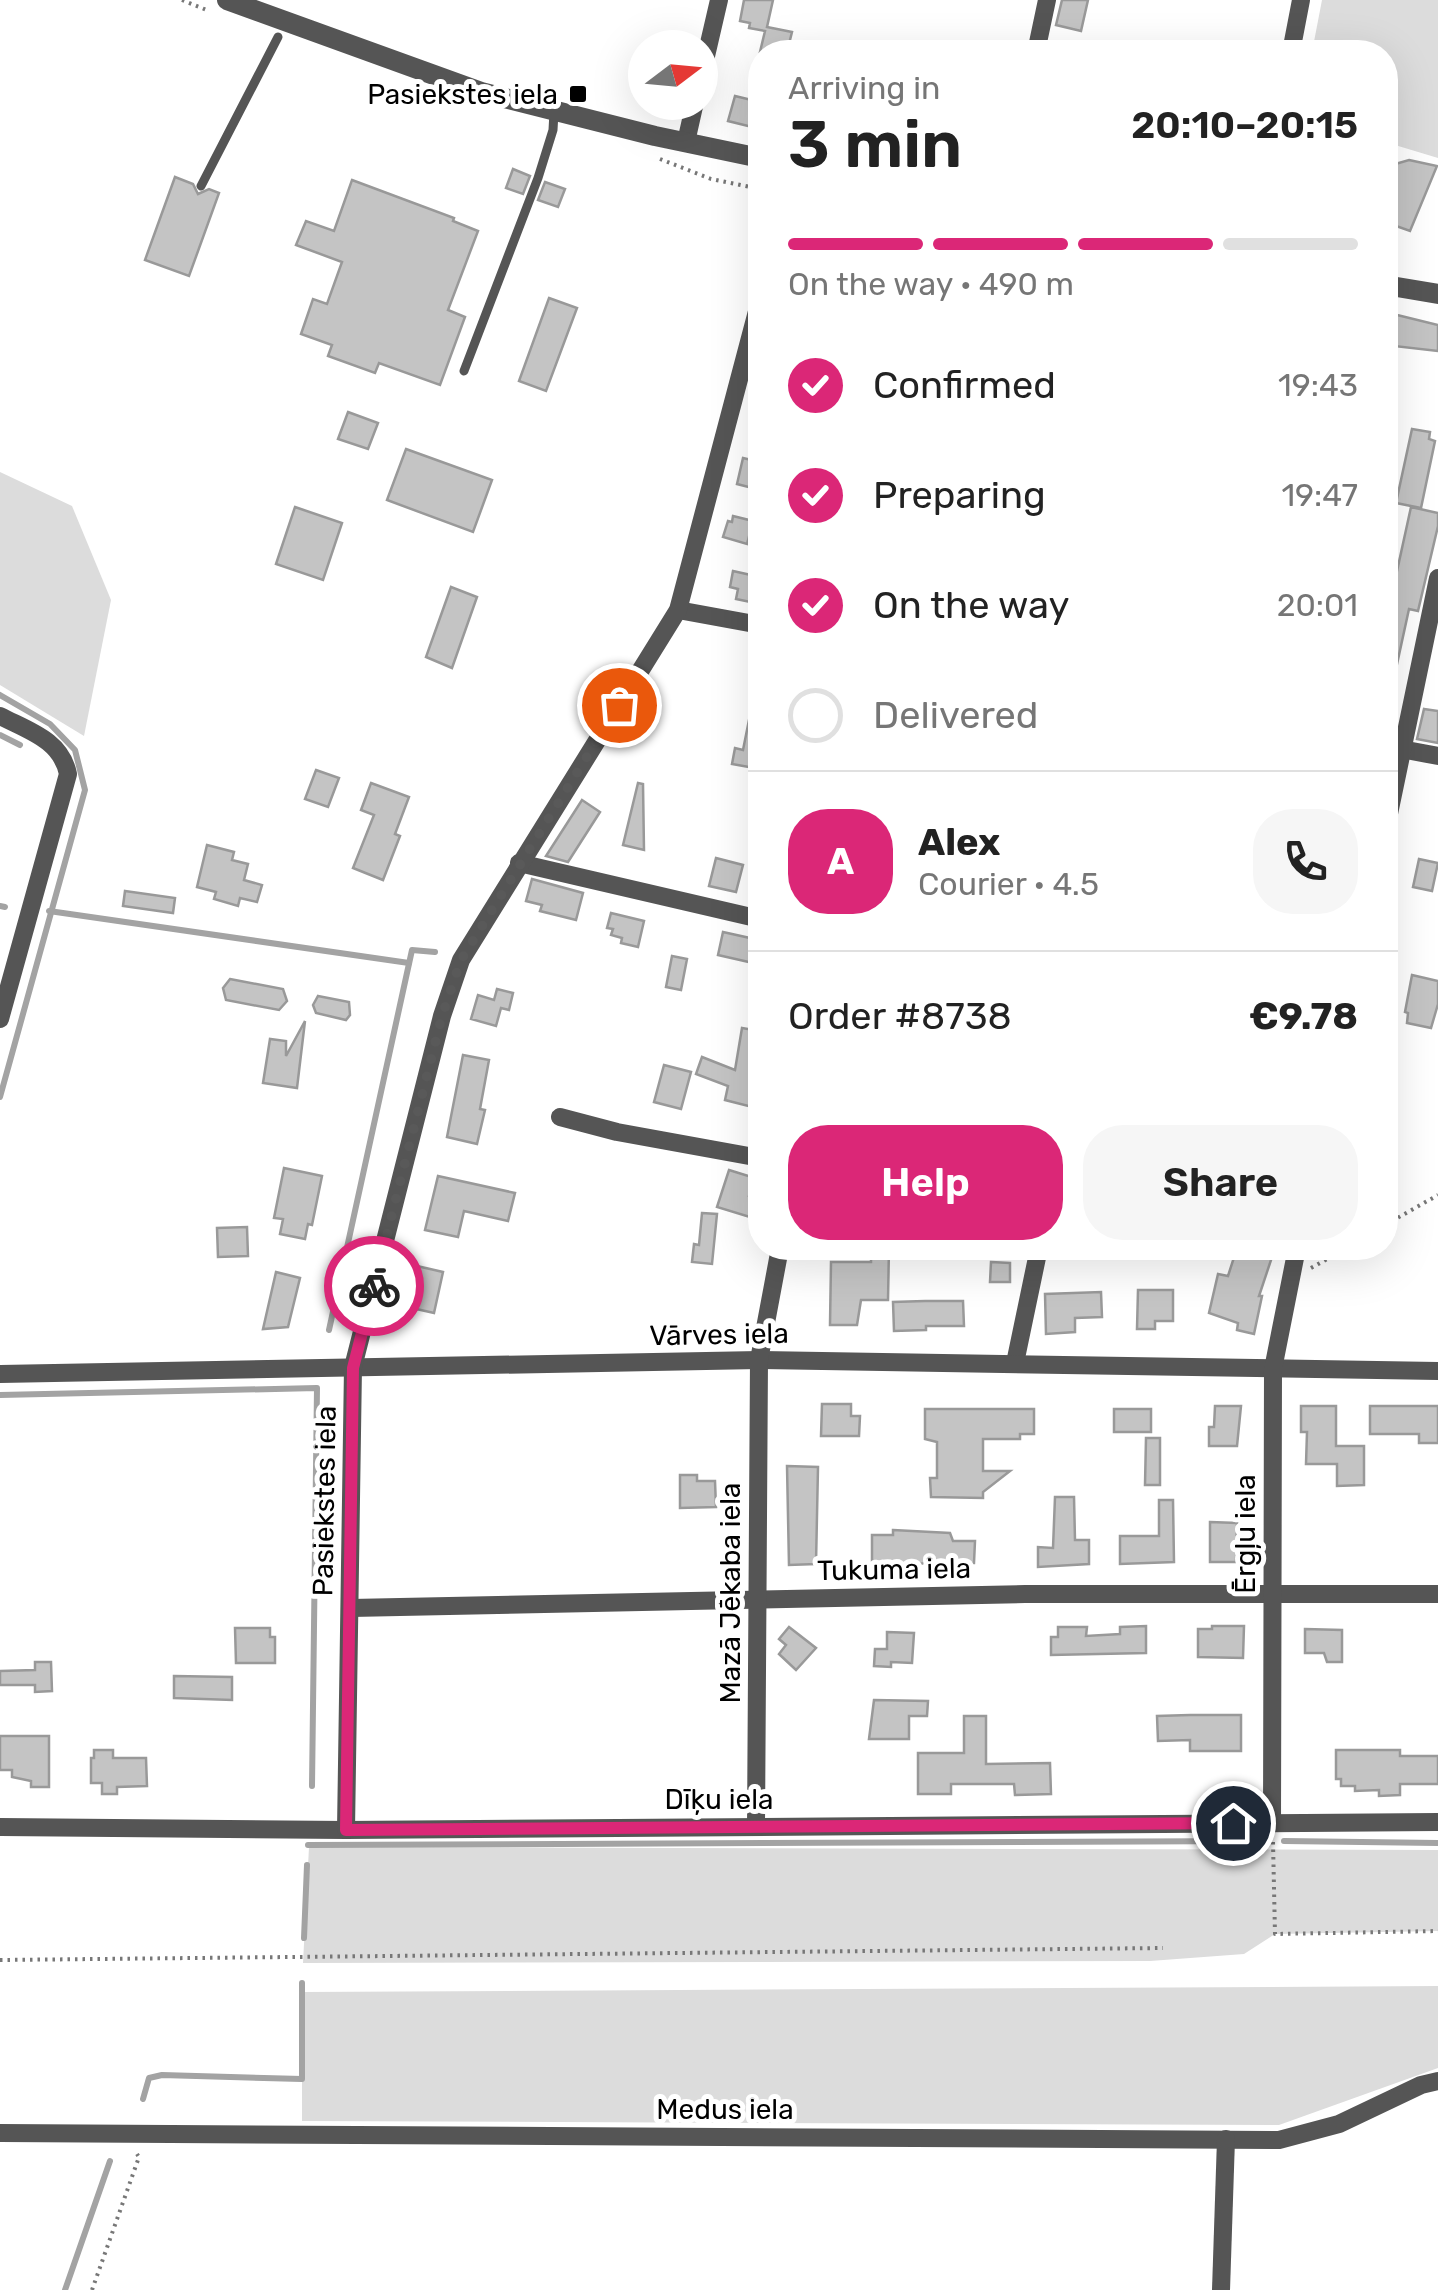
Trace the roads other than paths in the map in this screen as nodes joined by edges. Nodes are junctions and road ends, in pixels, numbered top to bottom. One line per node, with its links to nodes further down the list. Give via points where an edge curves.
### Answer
1 (227, 0): 9 (street, via 389,61)
2 (719, 0): 5 (street)
3 (1047, 0): 7 (street)
4 (1301, 0): 8 (street)
5 (712, 30)
6 (278, 37): 13 (lane)
7 (1039, 40)
8 (1293, 40)
9 (554, 112): 11 (street); 17 (lane, via 538,178)
10 (691, 120): 11 (street)
11 (686, 142): 12 (street)
12 (748, 155)
13 (201, 186)
14 (1398, 287): 15 (street)
15 (1438, 294)
16 (748, 345): 19 (street, Pasiekstes iela)
17 (464, 371)
18 (1438, 578): 22 (street)
19 (678, 610): 20 (street); 25 (street, Pasiekstes iela)
20 (748, 623)
21 (0, 716): 27 (street, via 52,744 68,774)
22 (1398, 733)
23 (1398, 749): 24 (street)
24 (1438, 756)
25 (519, 863): 26 (street); 35 (street, Pasiekstes iela, via 461,960 442,1016)
26 (748, 916)
27 (0, 1019)
28 (560, 1117): 29 (street)
29 (748, 1156)
30 (778, 1260): 33 (street, Mazā Jēkaba iela)
31 (1036, 1260): 34 (street)
32 (1294, 1260): 36 (street, Ērgļu iela)
33 (758, 1360): 34 (street, Vārves iela); 35 (street, Vārves iela); 41 (street, Mazā Jēkaba iela)
34 (1015, 1363): 36 (street, Vārves iela)
35 (353, 1368): 38 (street, Vārves iela); 42 (street, Pasiekstes iela)
36 (1274, 1369): 37 (street, Vārves iela); 40 (street, Ērgļu iela)
37 (1438, 1371)
38 (0, 1374)
39 (1438, 1594): 40 (street, Tukuma iela)
40 (1272, 1596): 41 (street, Tukuma iela); 43 (street, Ērgļu iela)
41 (757, 1599): 42 (street, Tukuma iela); 45 (street, Mazā Jēkaba iela)
42 (351, 1608): 47 (street, Pasiekstes iela)
43 (1272, 1822): 44 (street, Dīķu iela); 45 (street, Dīķu iela)
44 (1438, 1822)
45 (756, 1826): 47 (street, Dīķu iela)
46 (0, 1828): 47 (street, Dīķu iela)
47 (346, 1830)
48 (1438, 2081): 50 (street, Medus iela, via 1305,2134)
49 (0, 2133): 50 (street, Medus iela)
50 (1226, 2140): 51 (street)
51 (1221, 2290)

